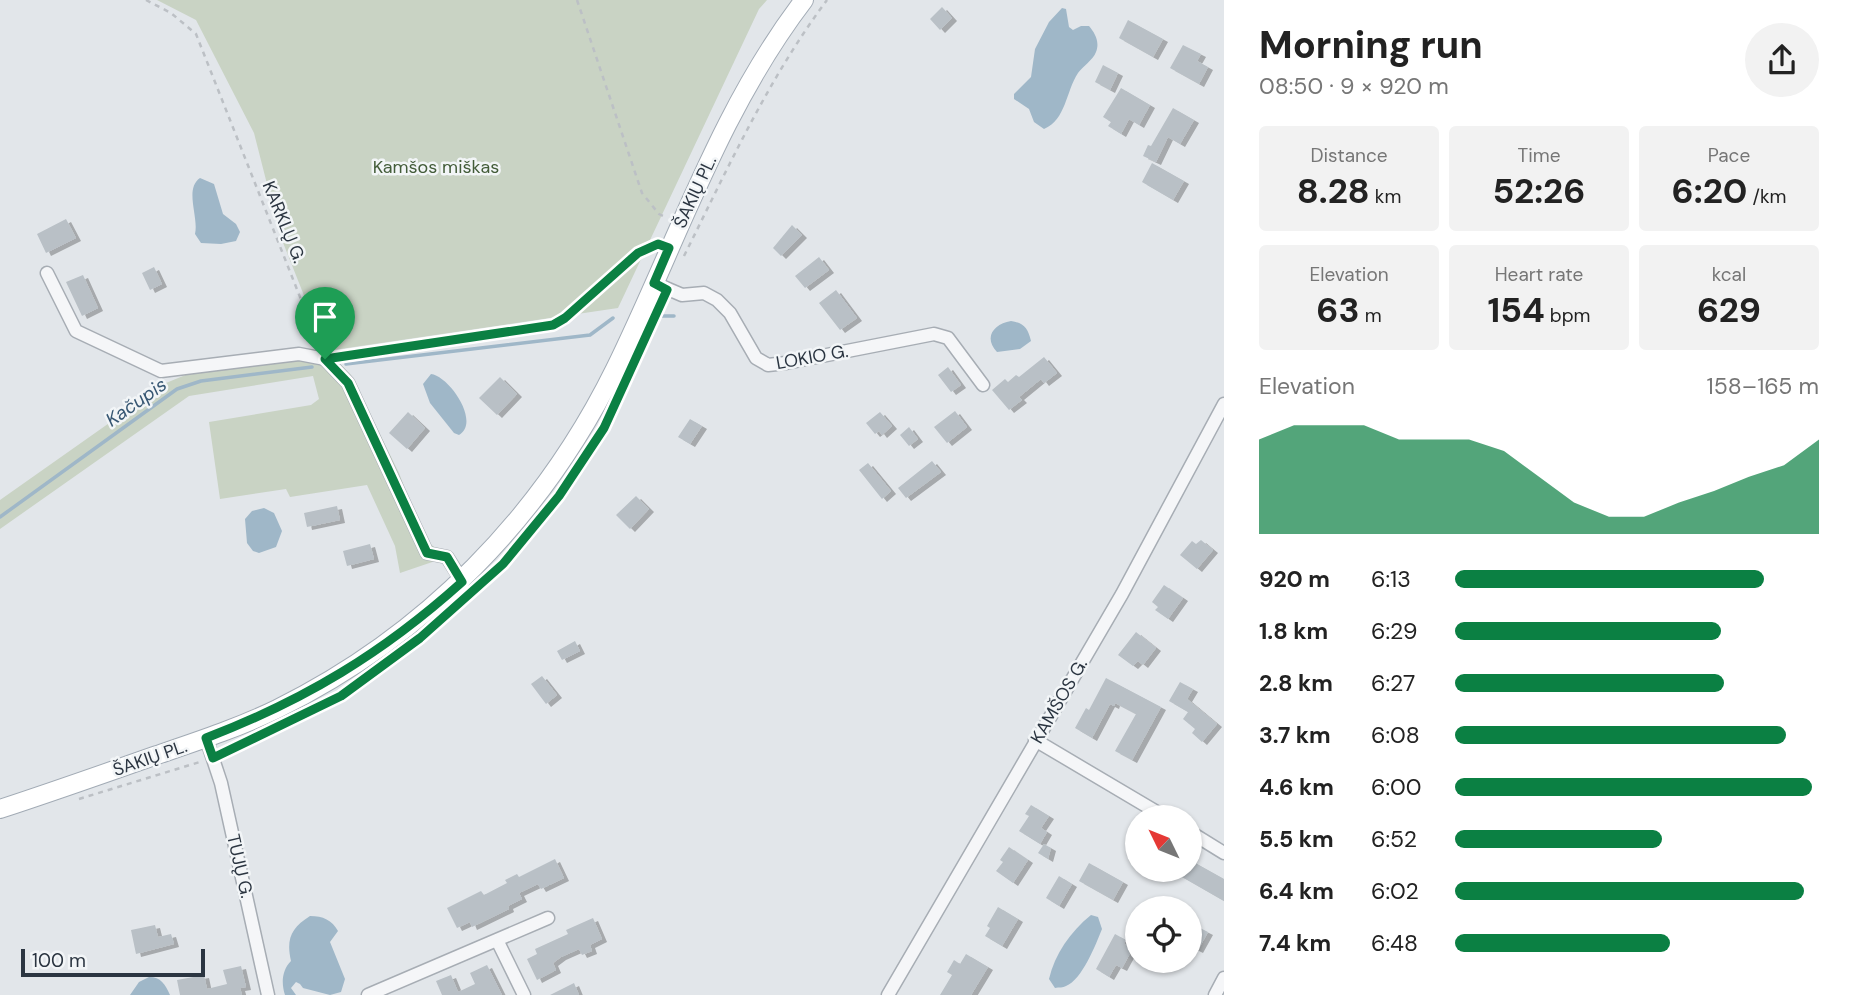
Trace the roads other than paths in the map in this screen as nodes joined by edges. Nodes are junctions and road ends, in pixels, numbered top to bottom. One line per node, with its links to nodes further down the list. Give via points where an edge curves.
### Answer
1 (804, 0): 3 (main road, ŠAKIŲ PL., via 770,47 724,129)
2 (47, 273): 6 (street, via 76,331 161,371 299,354 325,359 348,383 427,553 447,557)
3 (654, 283): 4 (street, LOKIO G., via 682,295 704,293 717,300 730,313 756,358 768,365 934,334 948,338); 6 (main road, ŠAKIŲ PL., via 589,419 545,485)
4 (983, 385)
5 (1224, 404): 8 (street, KAMŠOS G., via 1139,563)
6 (462, 582): 7 (main road, ŠAKIŲ PL., via 347,671 274,710)
7 (206, 738): 10 (main road, ŠAKIŲ PL.); 16 (street, TUJŲ G., via 221,783)
8 (1035, 740): 9 (street); 19 (street, KAMŠOS G.)
9 (1145, 805)
10 (0, 809)
11 (1202, 839): 12 (street)
12 (1224, 853)
13 (548, 918): 14 (street)
14 (497, 940): 17 (street); 18 (street)
15 (1224, 978): 20 (street)
16 (268, 995)
17 (368, 995)
18 (524, 995)
19 (888, 995)
20 (1215, 995)

